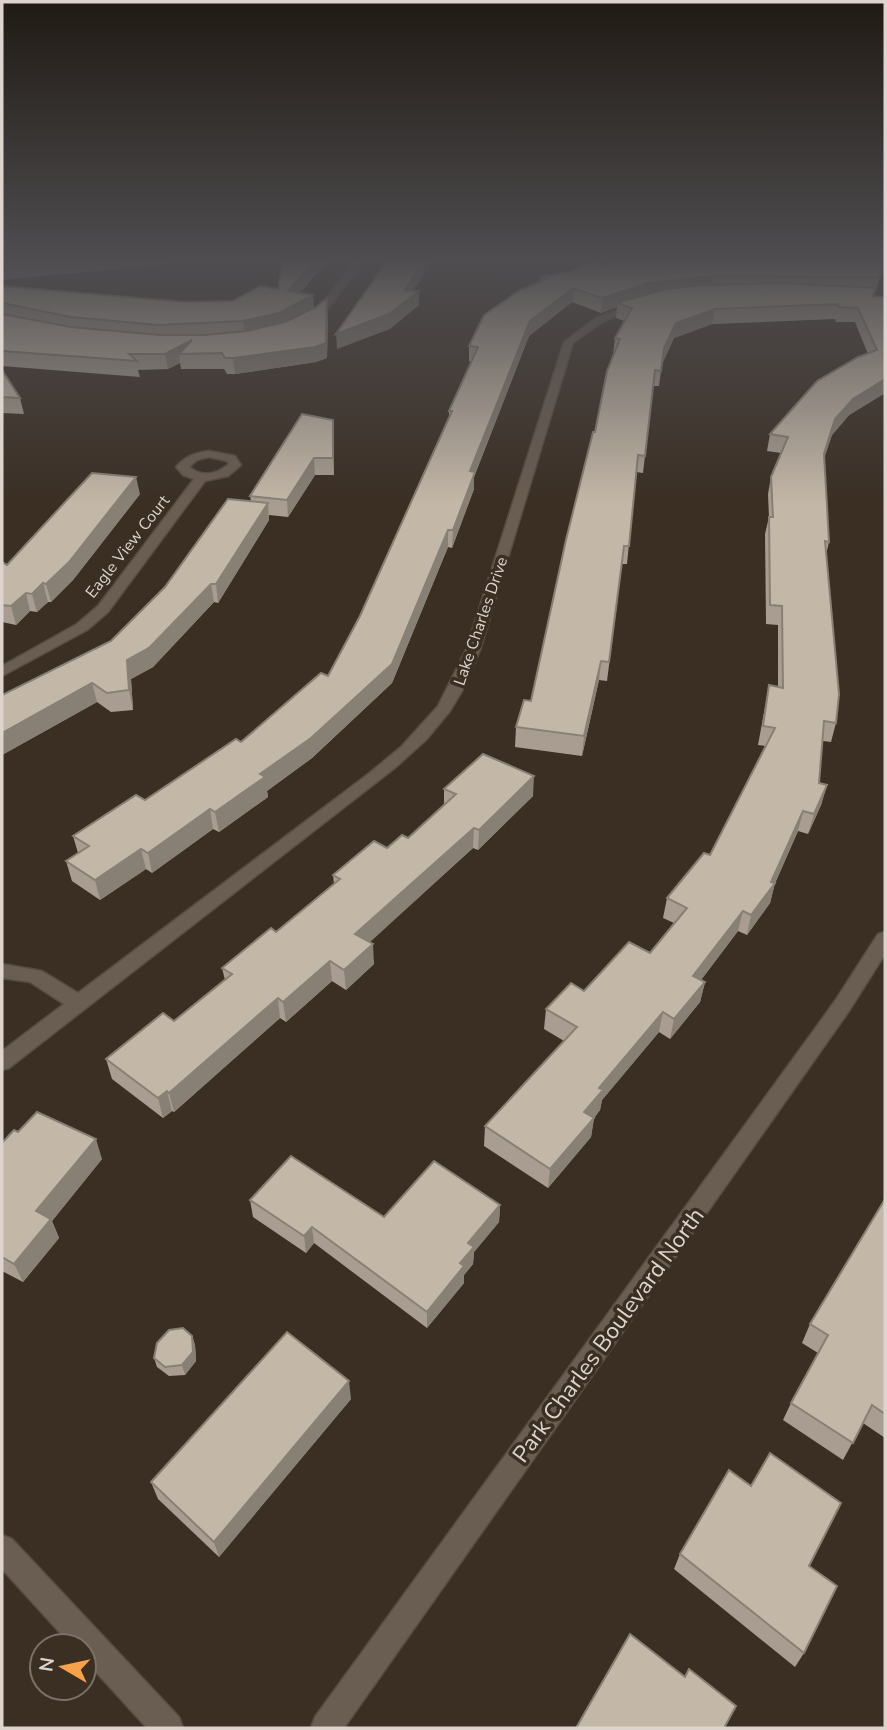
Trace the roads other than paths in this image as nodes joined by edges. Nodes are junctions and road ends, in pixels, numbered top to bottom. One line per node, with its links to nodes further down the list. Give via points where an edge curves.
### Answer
1 (569, 342): 6 (street, Lake Charles Drive, via 473,650 445,710 418,741 373,779)
2 (202, 477): 3 (street, Eagle View Court, via 103,609 82,627)
3 (2, 672)
4 (885, 939): 10 (street, Park Charles Boulevard North, via 675,1242)
5 (2, 971): 6 (street, via 36,976)
6 (78, 1003): 7 (street, Lake Charles Drive)
7 (2, 1062)
8 (2, 1549): 9 (street)
9 (168, 1728)
10 (326, 1728)

